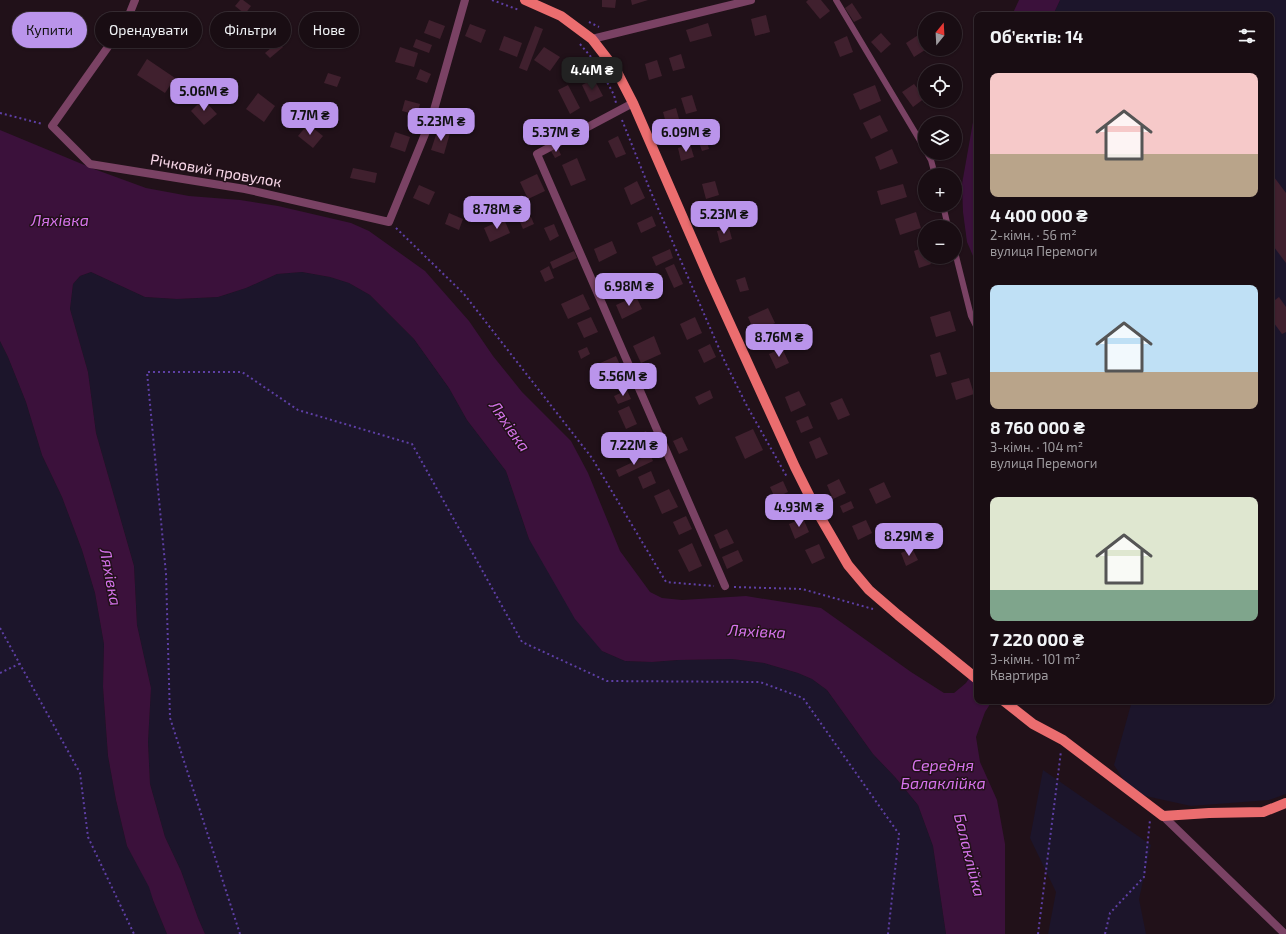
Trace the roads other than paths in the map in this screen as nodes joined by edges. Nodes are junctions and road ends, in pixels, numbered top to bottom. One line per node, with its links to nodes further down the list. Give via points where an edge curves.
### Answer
1 (135, 0): 2 (street, Річковий провулок, via 127,20 52,126 90,164 245,189 389,222 432,117)
2 (465, 0)
3 (525, 0): 6 (main road, via 561,16)
4 (751, 0): 6 (street)
5 (836, 0): 8 (lane)
6 (592, 39): 7 (main road, via 616,70)
7 (634, 104): 11 (street, via 537,154); 12 (main road, via 795,467 848,565 869,590)
8 (918, 137)
9 (958, 264): 10 (lane)
10 (974, 322)
11 (725, 586)
12 (974, 677)
13 (1008, 704): 15 (main road, via 1033,724 1063,740)
14 (1286, 803): 15 (main road, via 1263,812 1209,812)
15 (1163, 816): 16 (street)
16 (1285, 934)

